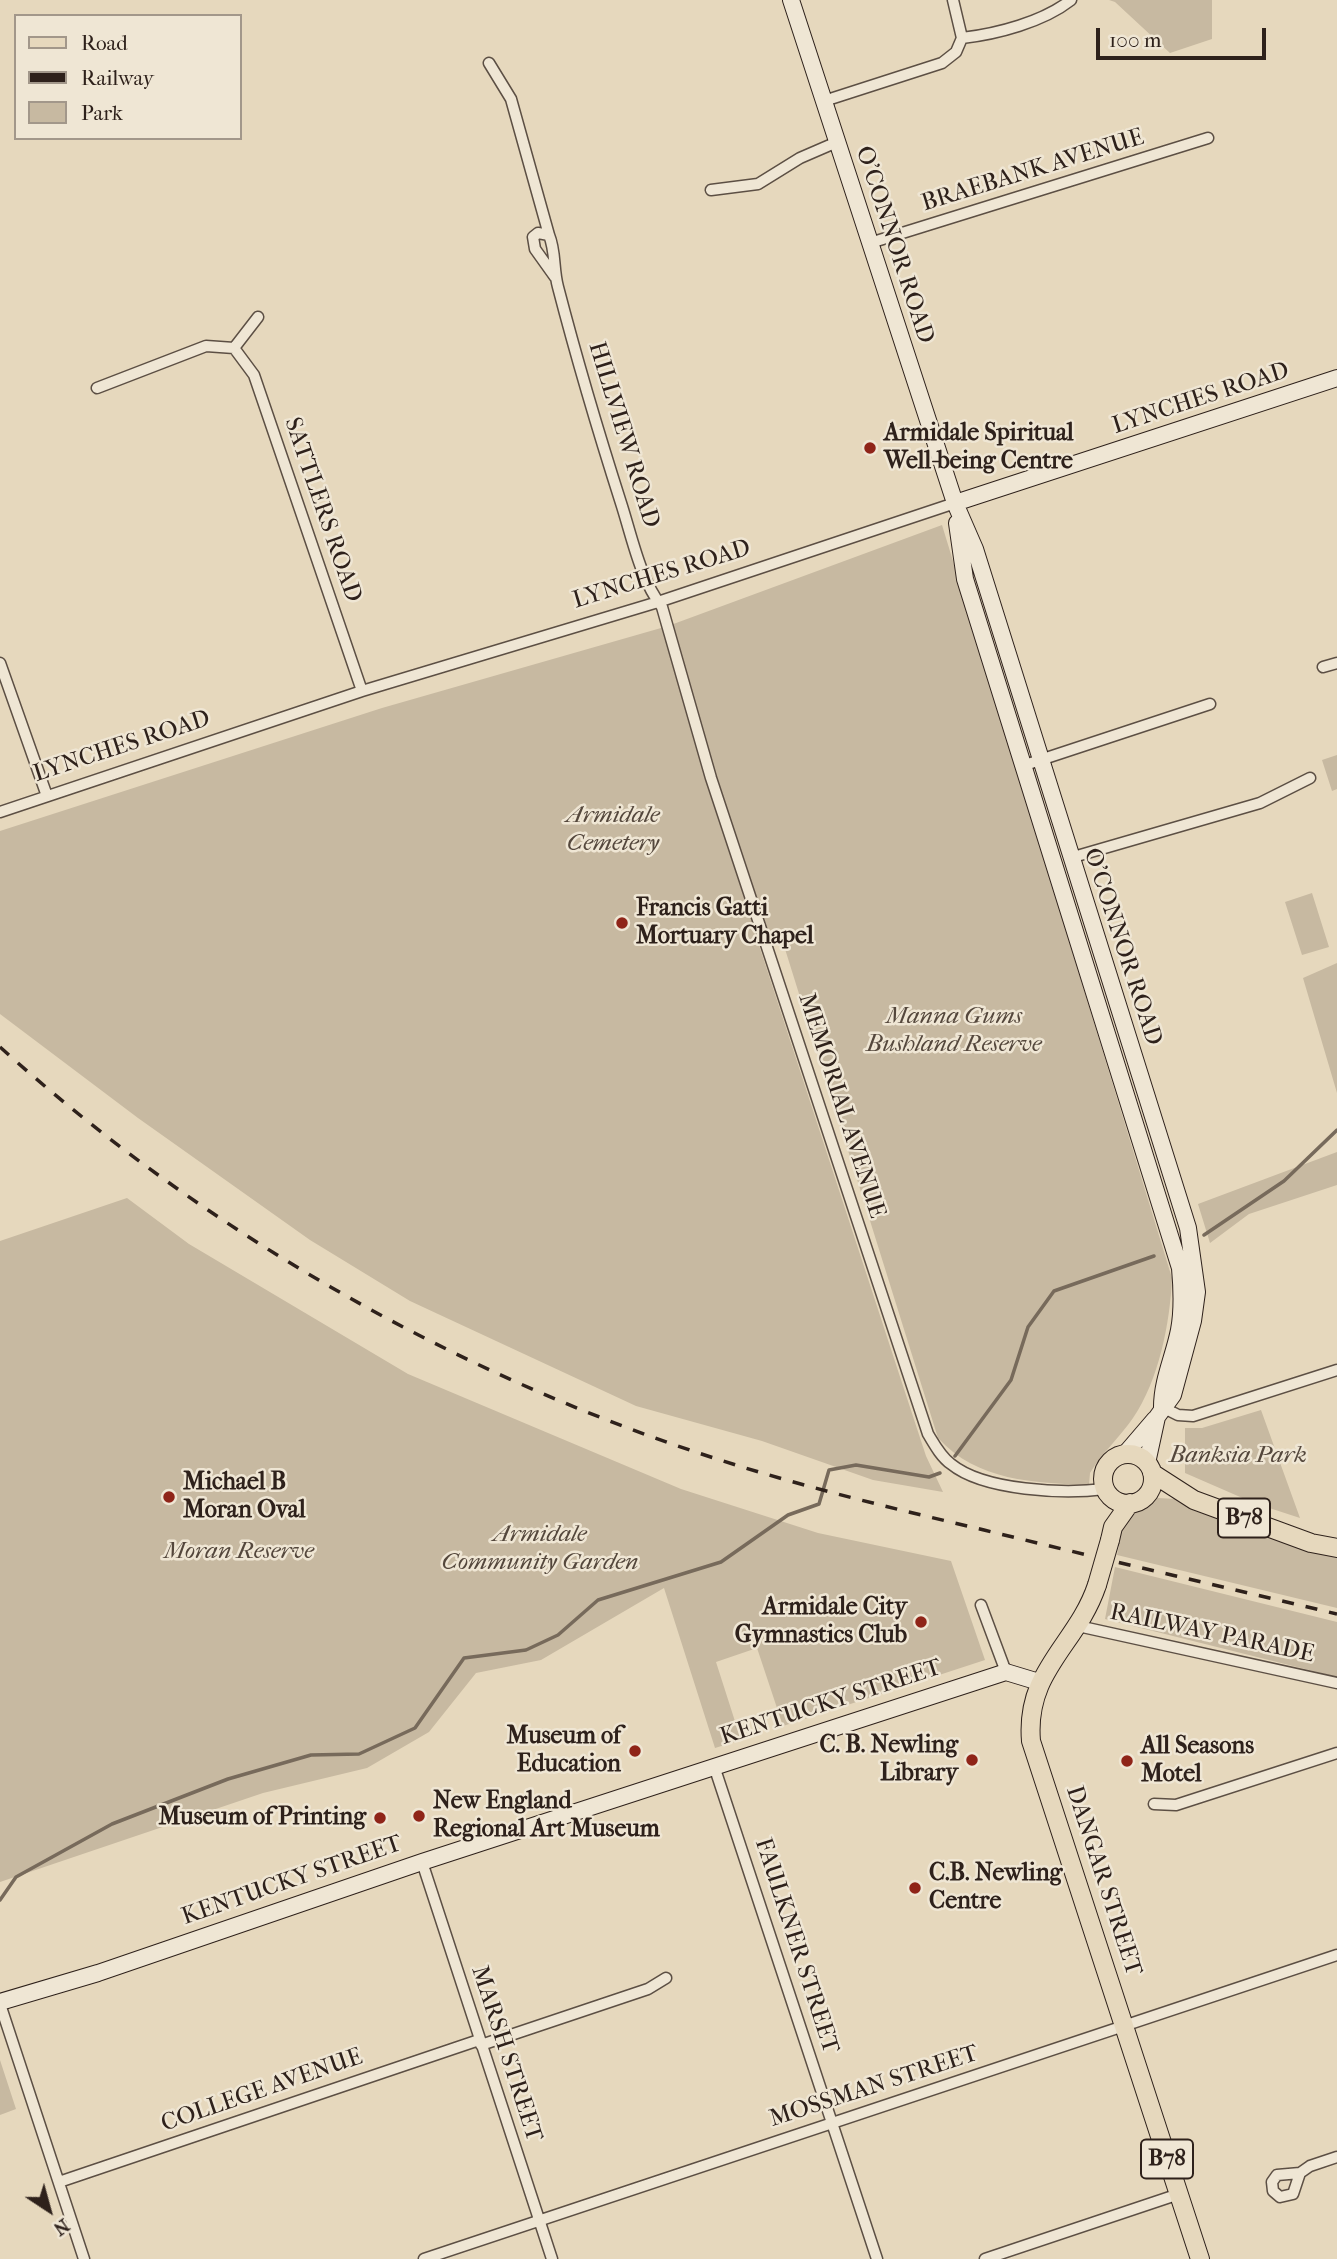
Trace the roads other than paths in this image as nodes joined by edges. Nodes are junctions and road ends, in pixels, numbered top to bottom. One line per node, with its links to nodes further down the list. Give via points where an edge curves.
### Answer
1 (791, 0): 6 (street, O'CONNOR ROAD)
2 (953, 0): 4 (street)
3 (1071, 0): 4 (street, via 1058,10 990,34)
4 (962, 38): 6 (street, via 956,52 942,63)
5 (489, 64): 10 (street, HILLVIEW ROAD, via 512,99)
6 (824, 101): 8 (street, O'CONNOR ROAD)
7 (1208, 138): 11 (street, BRAEBANK AVENUE)
8 (837, 142): 9 (street, via 758,184); 11 (street, O'CONNOR ROAD)
9 (711, 190)
10 (549, 234): 12 (street, HILLVIEW ROAD); 12 (street, HILLVIEW ROAD, via 538,233 533,241 545,268)
11 (870, 243): 17 (street, O'CONNOR ROAD)
12 (555, 277): 18 (street, HILLVIEW ROAD, via 623,510)
13 (258, 317): 14 (street)
14 (234, 348): 16 (street, via 206,346); 22 (street, SATTLERS ROAD, via 254,375)
15 (1337, 379): 17 (street, LYNCHES ROAD)
16 (97, 388)
17 (955, 503): 18 (street, LYNCHES ROAD); 24 (street, O'CONNOR ROAD, via 975,548); 25 (street, O'CONNOR ROAD, via 965,579)
18 (658, 602): 22 (street, LYNCHES ROAD); 34 (street, MEMORIAL AVENUE, via 711,778 928,1434 949,1463 965,1473 1016,1486)
19 (0, 663): 27 (street)
20 (1337, 663): 21 (street)
21 (1323, 667)
22 (362, 691): 27 (street, LYNCHES ROAD)
23 (1210, 704): 24 (street)
24 (1039, 760): 25 (street); 29 (street, O'CONNOR ROAD)
25 (1022, 766): 31 (street, O'CONNOR ROAD, via 1180,1268 1182,1311)
26 (1310, 778): 29 (street, via 1260,803)
27 (47, 796): 28 (street, LYNCHES ROAD)
28 (0, 812)
29 (1070, 858): 31 (street, O'CONNOR ROAD, via 1188,1228 1197,1292 1193,1321 1173,1395)
30 (1337, 1370): 31 (street, via 1193,1416)
31 (1159, 1412): 32 (street, O'CONNOR ROAD); 33 (street, O'CONNOR ROAD)
32 (1125, 1454): 33 (main road, B78, via 1141,1458); 34 (main road, B78, via 1106,1466)
33 (1149, 1468): 35 (main road, B78); 36 (main road)
34 (1107, 1492): 37 (main road, via 1115,1500); 38 (main road, DANGAR STREET / B78)
35 (1177, 1492): 36 (main road, B78); 39 (main road, B78, via 1311,1543)
36 (1147, 1494): 37 (main road, B78)
37 (1130, 1503): 38 (main road, DANGAR STREET / B78)
38 (1112, 1534): 41 (main road, DANGAR STREET / B78, bridge, via 1097,1585)
39 (1337, 1548)
40 (981, 1605): 42 (street)
41 (1078, 1626): 43 (main road, DANGAR STREET / B78); 44 (street, RAILWAY PARADE)
42 (1006, 1672): 43 (street); 46 (street, KENTUCKY STREET)
43 (1039, 1682): 52 (main road, DANGAR STREET / B78, via 1032,1707 1031,1741)
44 (1337, 1683)
45 (1337, 1753): 47 (street, via 1176,1805)
46 (714, 1766): 48 (street, KENTUCKY STREET); 54 (street, FAULKNER STREET)
47 (1154, 1804)
48 (422, 1862): 51 (street, KENTUCKY STREET); 53 (street, MARSH STREET)
49 (1337, 1955): 52 (street, MOSSMAN STREET)
50 (666, 1979): 53 (street, COLLEGE AVENUE, via 648,1989)
51 (0, 2003): 57 (street)
52 (1124, 2026): 54 (street, MOSSMAN STREET); 58 (main road, DANGAR STREET / B78)
53 (480, 2042): 57 (street, COLLEGE AVENUE); 59 (street, MARSH STREET)
54 (832, 2123): 59 (street, MOSSMAN STREET); 63 (street, FAULKNER STREET)
55 (1337, 2157): 56 (street)
56 (1300, 2173)
57 (59, 2182): 60 (street)
58 (1179, 2194): 64 (street); 65 (main road, DANGAR STREET / B78)
59 (539, 2221): 61 (street, MOSSMAN STREET); 62 (street, MARSH STREET)
60 (84, 2259)
61 (424, 2259)
62 (552, 2259)
63 (877, 2259)
64 (985, 2259)
65 (1200, 2259)

